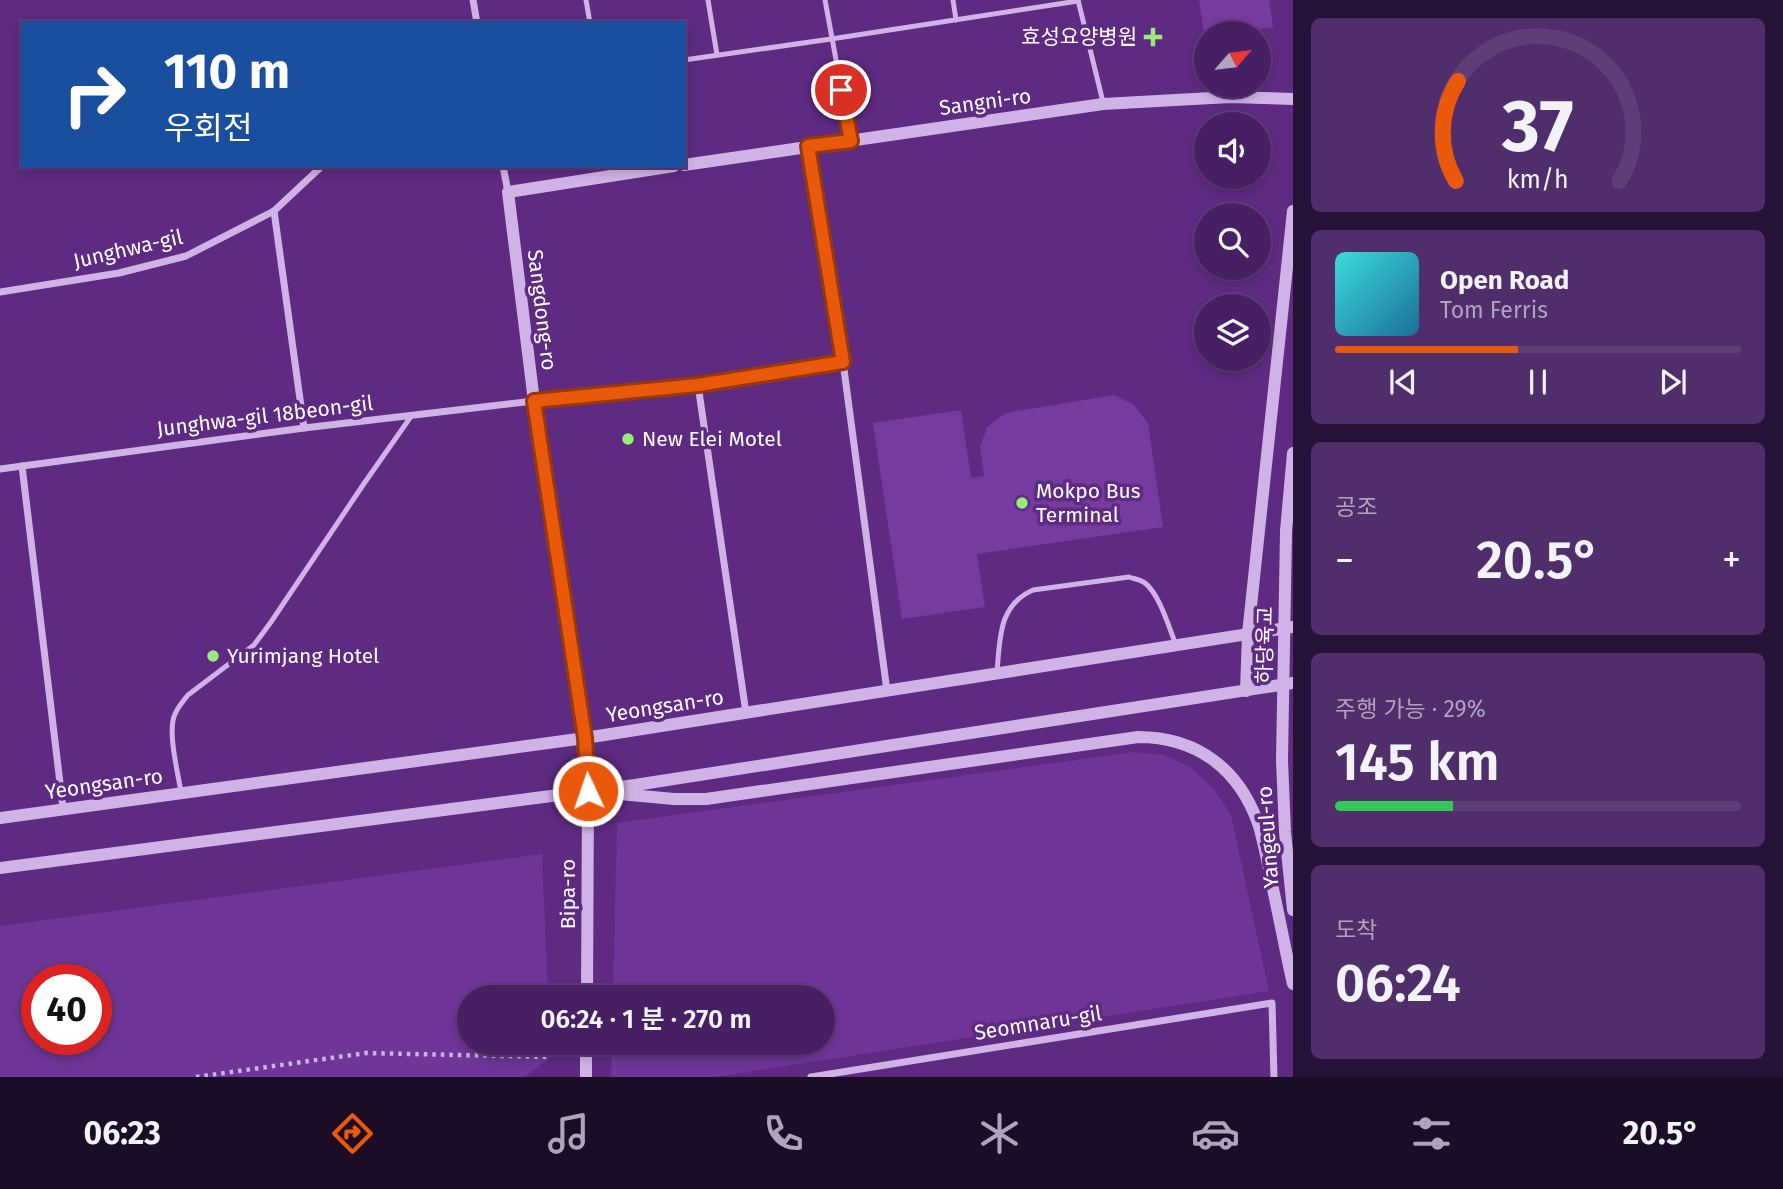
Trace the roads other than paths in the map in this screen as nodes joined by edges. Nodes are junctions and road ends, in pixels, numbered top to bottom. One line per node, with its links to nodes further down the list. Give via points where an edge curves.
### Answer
1 (473, 0): 8 (street)
2 (586, 0): 9 (lane)
3 (708, 0): 11 (lane)
4 (825, 0): 10 (lane)
5 (953, 0): 7 (lane)
6 (1078, 1): 7 (lane); 14 (lane)
7 (956, 20): 10 (lane)
8 (477, 21)
9 (590, 21)
10 (831, 39): 11 (lane); 15 (lane)
11 (717, 55): 12 (lane)
12 (686, 60)
13 (1293, 100): 14 (street, Sangni-ro, via 1230,97)
14 (1103, 104): 15 (street, Sangni-ro)
15 (851, 141): 16 (street, Sangni-ro)
16 (808, 146): 17 (street, Sangni-ro); 26 (street)
17 (686, 165)
18 (321, 168): 23 (street, Junghwa-gil)
19 (503, 168): 22 (street, Sangdong-ro)
20 (650, 168): 21 (street)
21 (613, 171): 22 (street)
22 (508, 191): 28 (street, Sangdong-ro)
23 (274, 211): 25 (street, Junghwa-gil, via 186,256 120,273); 30 (street)
24 (1293, 211): 35 (street)
25 (0, 292)
26 (843, 362): 27 (street, Junghwa-gil 18beon-gil); 39 (street)
27 (698, 385): 28 (street, Junghwa-gil 18beon-gil); 41 (street)
28 (534, 401): 29 (street, Junghwa-gil 18beon-gil); 42 (street, Sangdong-ro)
29 (412, 415): 30 (street, Junghwa-gil 18beon-gil); 45 (lane, via 254,645 180,705 171,730)
30 (304, 428): 32 (street, Junghwa-gil 18beon-gil)
31 (1293, 453): 43 (street, 하당육교, bridge, via 1286,531)
32 (22, 466): 33 (street, Junghwa-gil 18beon-gil); 46 (street)
33 (0, 469)
34 (1293, 627): 35 (street, Yeongsan-ro)
35 (1248, 634): 36 (street, Yeongsan-ro); 40 (street)
36 (1176, 645): 37 (street, Yeongsan-ro); 37 (lane, via 1155,595 1139,580 1129,577 1033,590 1013,603 1005,617)
37 (997, 674): 39 (street, Yeongsan-ro)
38 (1293, 683): 40 (street)
39 (887, 691): 41 (street, Yeongsan-ro)
40 (1246, 691): 44 (street)
41 (746, 713): 42 (street, Yeongsan-ro)
42 (585, 738): 44 (street, Sangdong-ro); 45 (street, Yeongsan-ro)
43 (1282, 760): 49 (street, Yangeul-ro)
44 (588, 791): 48 (street); 50 (street, via 706,799 1138,737 1178,742 1213,758 1252,808); 51 (street, Bipa-ro)
45 (181, 792): 46 (street, Yeongsan-ro)
46 (63, 808): 47 (street, Yeongsan-ro)
47 (0, 818)
48 (0, 868)
49 (1293, 910)
50 (1293, 984)
51 (587, 985)
52 (586, 1055): 53 (street)
53 (586, 1077)
54 (811, 1077): 55 (street, Seomnaru-gil, via 1272,1003)
55 (1274, 1077)

